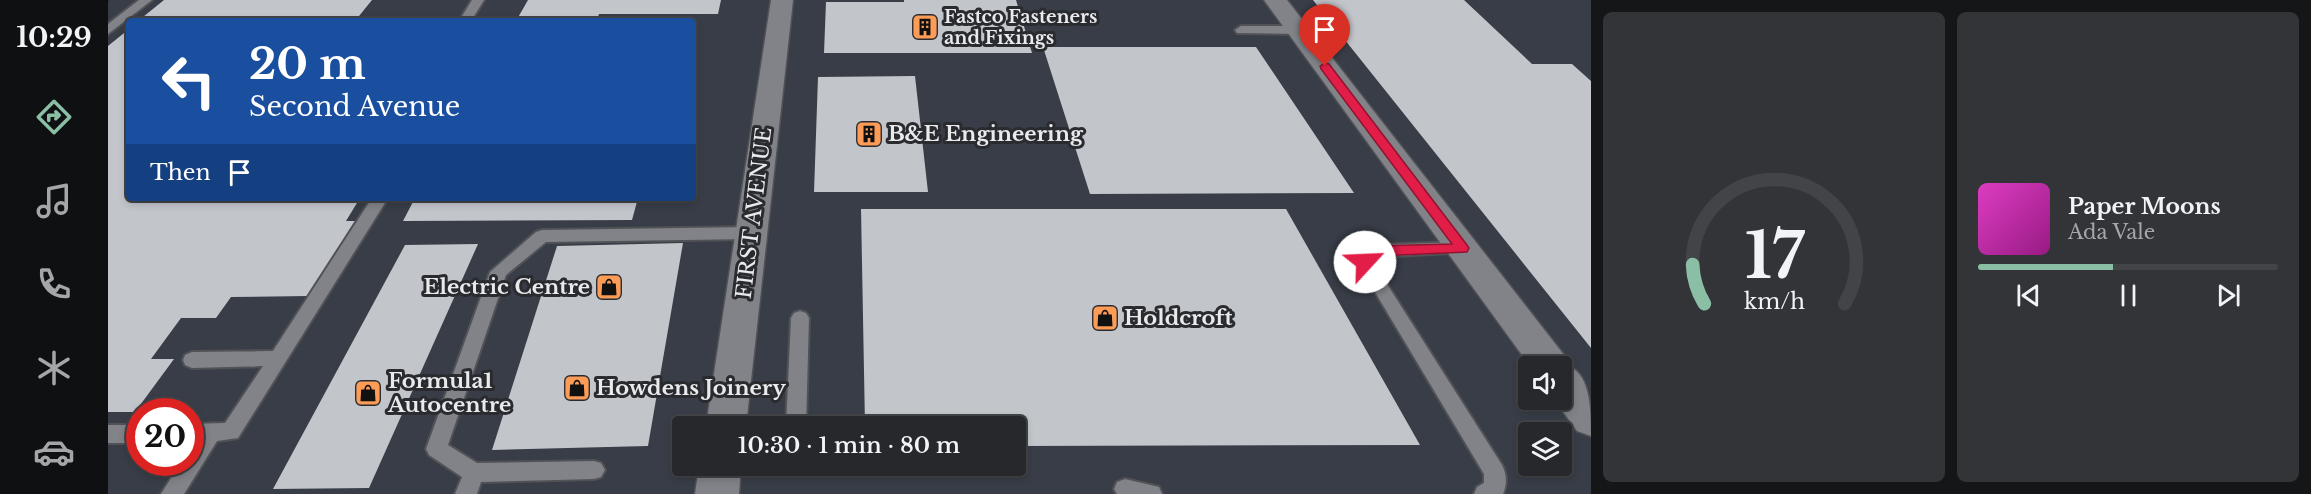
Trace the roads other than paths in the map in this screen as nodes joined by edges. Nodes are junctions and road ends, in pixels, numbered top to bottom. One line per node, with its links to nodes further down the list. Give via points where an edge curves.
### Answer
1 (146, 0): 6 (lane)
2 (478, 0): 5 (lane)
3 (782, 0): 10 (street, FIRST AVENUE)
4 (1275, 0): 8 (street)
5 (467, 18)
6 (108, 30)
7 (1241, 30): 8 (lane)
8 (1298, 30): 11 (street)
9 (378, 201): 14 (lane)
10 (751, 233): 17 (street, FIRST AVENUE); 25 (lane, via 542,236 499,272 436,449)
11 (1462, 248): 13 (street); 32 (lane, via 1375,251 1365,255 1365,262 1495,472 1495,488)
12 (800, 318): 18 (lane)
13 (1543, 356)
14 (279, 358): 15 (lane); 21 (lane, via 231,432)
15 (192, 360)
16 (1572, 393): 19 (street)
17 (727, 416)
18 (796, 416)
19 (1591, 418)
20 (204, 432): 21 (lane)
21 (212, 432): 28 (lane)
22 (108, 434): 23 (lane)
23 (126, 434)
24 (594, 470): 25 (lane)
25 (474, 473): 29 (lane)
26 (719, 476): 30 (street)
27 (1125, 489): 31 (lane)
28 (172, 494)
29 (466, 494)
30 (717, 494)
31 (1151, 494)
32 (1485, 494)

